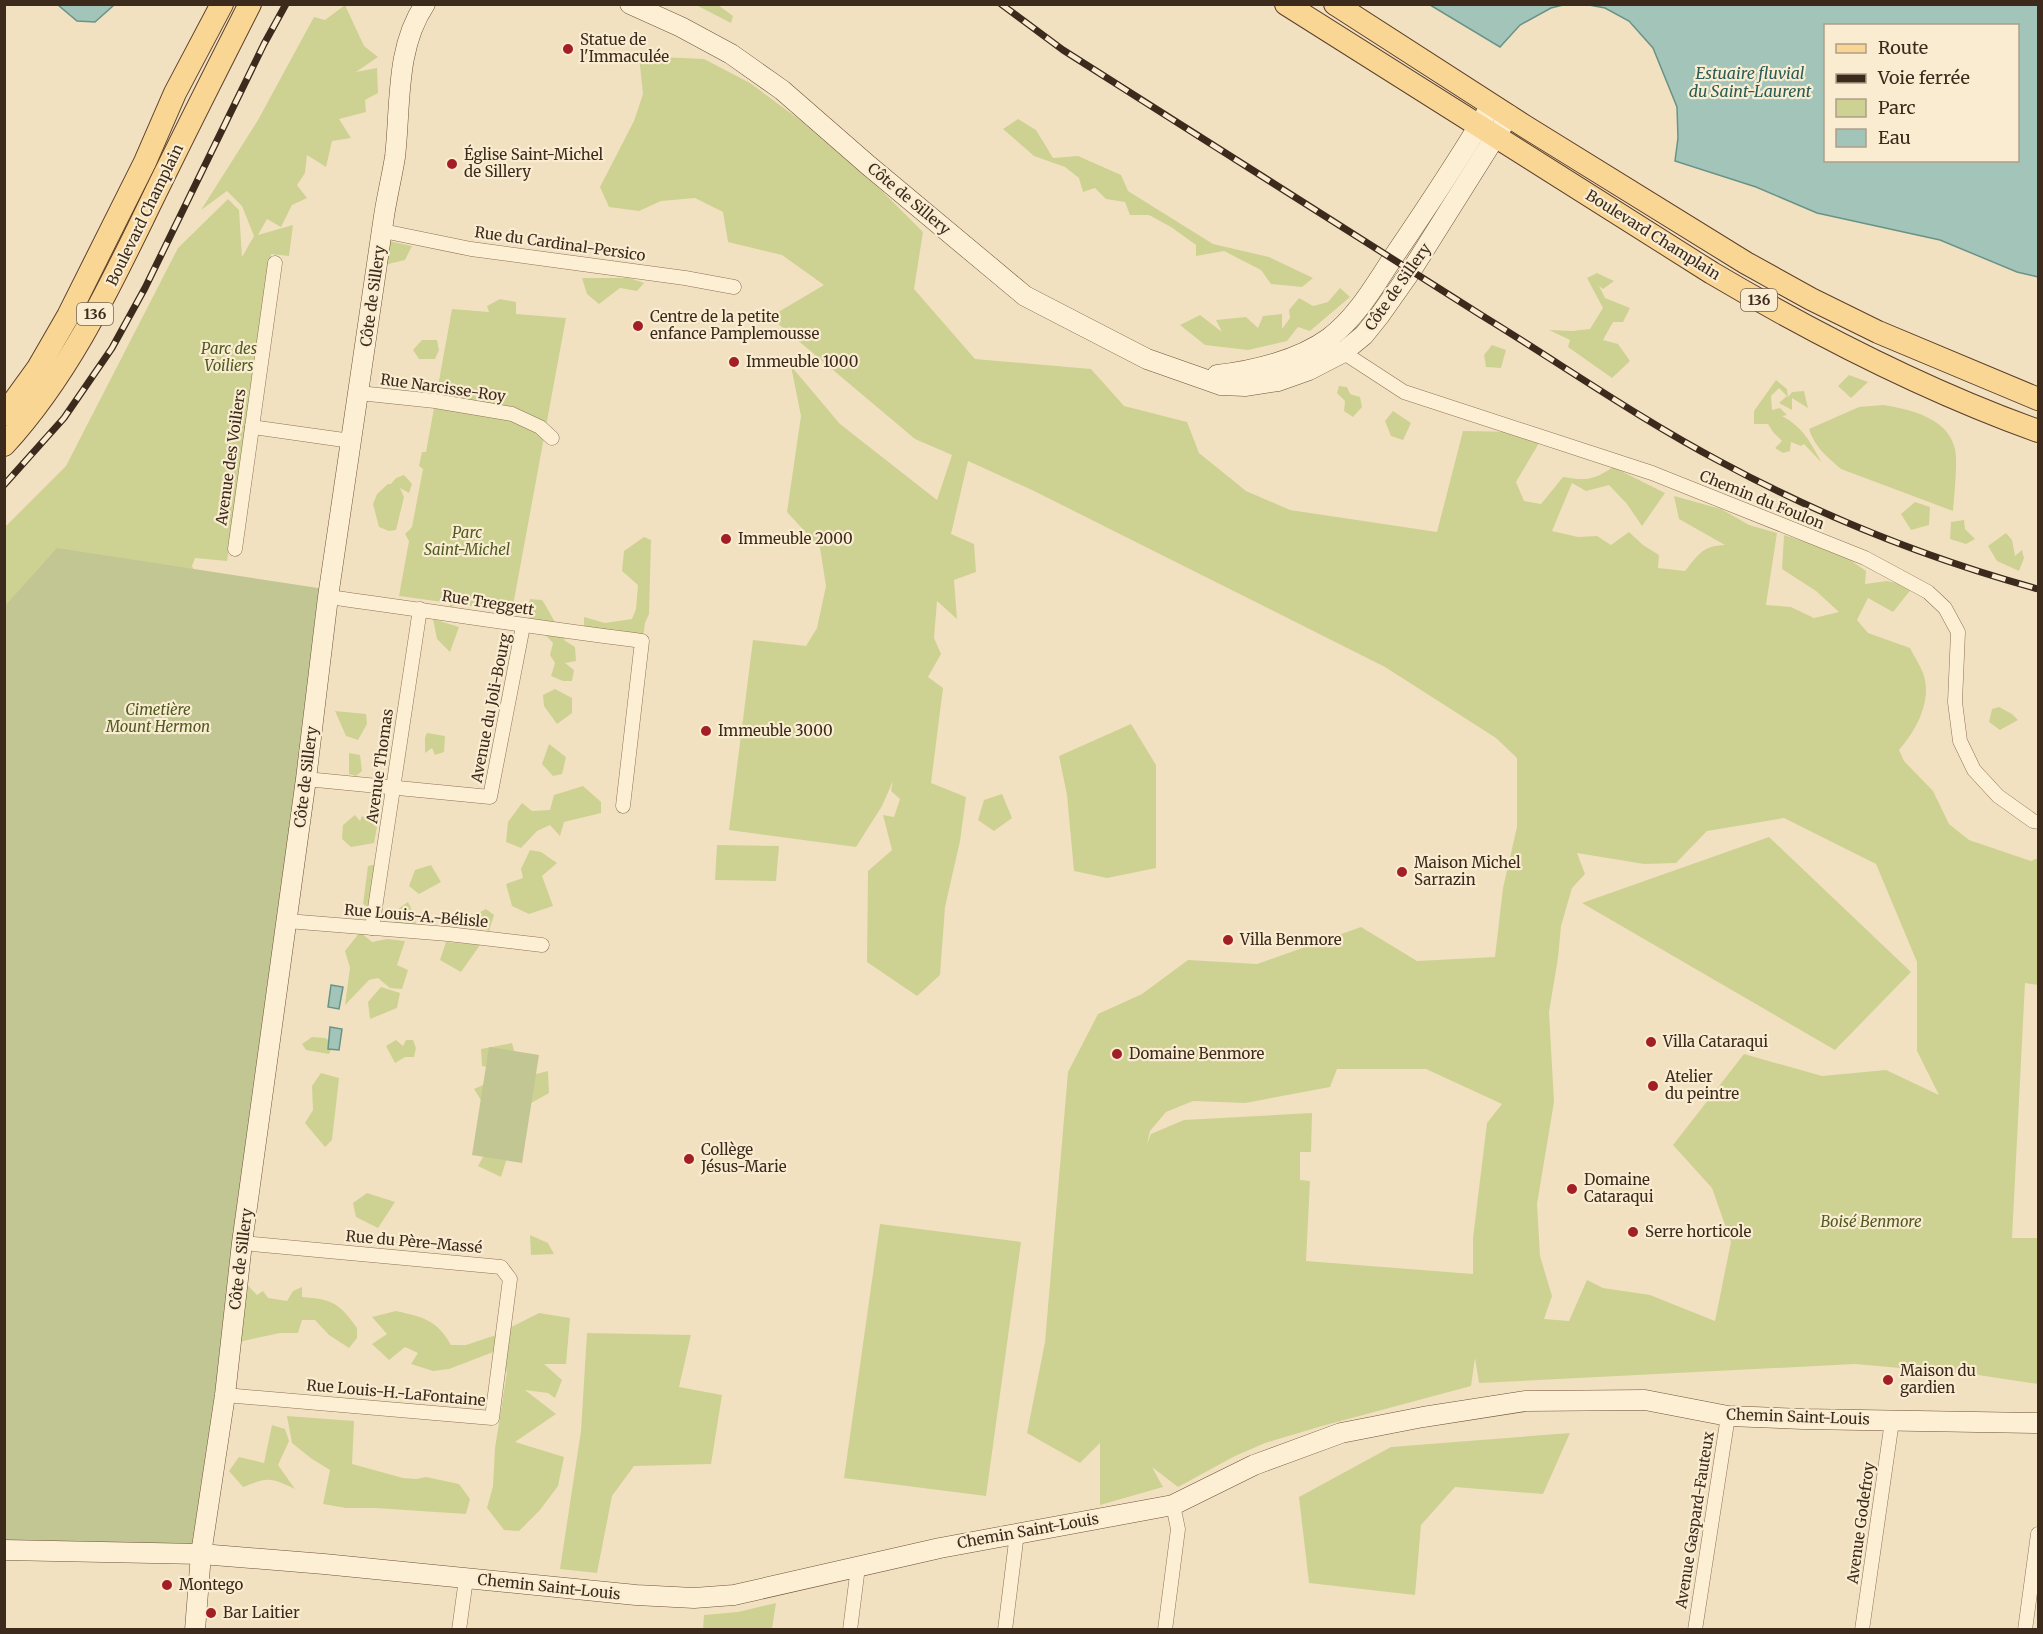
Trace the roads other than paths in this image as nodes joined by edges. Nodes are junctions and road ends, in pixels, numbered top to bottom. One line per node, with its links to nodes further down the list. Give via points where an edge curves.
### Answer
1 (222, 4): 15 (main road, Boulevard Champlain / 136, via 68,316 38,368)
2 (250, 4): 20 (main road, Boulevard Champlain / 136, via 91,323 55,382)
3 (425, 4): 9 (street, Côte de Sillery, via 414,21 404,53)
4 (630, 4): 12 (street, Côte de Sillery, via 731,54 782,90 1025,296 1147,359 1197,377 1240,373)
5 (1286, 4): 8 (main road, Boulevard Champlain / 136)
6 (1335, 4): 7 (main road, Boulevard Champlain / 136)
7 (1500, 110): 8 (street, Côte de Sillery); 14 (main road, Boulevard Champlain / 136, via 1811,299 1888,337)
8 (1487, 130): 12 (street, Côte de Sillery, via 1396,294 1364,335); 17 (main road, Boulevard Champlain / 136, via 1774,309 1926,386)
9 (382, 231): 11 (street, Rue du Cardinal-Persico, via 471,249); 13 (street, Côte de Sillery)
10 (275, 263): 16 (street, Avenue des Voiliers)
11 (734, 287)
12 (1336, 345): 28 (street, Chemin du Foulon, via 1404,392 1652,473 1865,558 1928,592 1946,608 1958,632 1955,702 1960,741 1974,770 1998,796)
13 (359, 393): 18 (street, Rue Narcisse-Roy, via 512,414 540,427); 19 (street, Côte de Sillery)
14 (2038, 399)
15 (4, 415)
16 (252, 427): 19 (street); 21 (street, Avenue des Voiliers)
17 (2038, 431)
18 (552, 438)
19 (351, 441): 22 (street, Côte de Sillery)
20 (4, 444)
21 (235, 549)
22 (328, 597): 23 (street, Rue Treggett); 25 (street, Côte de Sillery)
23 (420, 609): 24 (street, Rue Treggett); 26 (street, Avenue Thomas)
24 (524, 626): 26 (street, Avenue du Joli-Bourg, via 490,797); 27 (street, Rue Treggett, via 642,641)
25 (306, 779): 26 (street); 29 (street, Côte de Sillery)
26 (393, 787): 30 (street, Avenue Thomas)
27 (622, 806)
28 (2038, 822)
29 (286, 921): 30 (street, Rue Louis-A.-Bélisle); 32 (street, Côte de Sillery)
30 (372, 928): 31 (street, Rue Louis-A.-Bélisle)
31 (542, 945)
32 (242, 1243): 33 (street, Rue du Père-Massé, via 501,1267 510,1279); 34 (street, Côte de Sillery)
33 (502, 1347): 34 (street, Rue Louis-H.-LaFontaine, via 492,1418)
34 (225, 1395): 42 (street, Côte de Sillery)
35 (1728, 1416): 36 (street, Chemin Saint-Louis); 38 (street, Chemin Saint-Louis, via 1633,1400 1526,1401 1423,1417 1341,1432 1254,1465); 50 (street, Avenue Gaspard-Fauteux)
36 (1892, 1421): 37 (street, Chemin Saint-Louis); 51 (street, Avenue Godefroy)
37 (2038, 1423)
38 (1173, 1505): 39 (street, Chemin Saint-Louis); 49 (street, via 1178,1529)
39 (1017, 1533): 43 (street, Chemin Saint-Louis); 48 (street)
40 (2038, 1534): 52 (street)
41 (4, 1550): 42 (street, Chemin Saint-Louis)
42 (201, 1554): 44 (street, Chemin Saint-Louis); 45 (street, Côte de Sillery)
43 (858, 1567): 44 (street, Chemin Saint-Louis, via 734,1595 694,1598); 47 (street)
44 (466, 1579): 46 (street)
45 (195, 1629)
46 (459, 1629)
47 (850, 1629)
48 (1005, 1629)
49 (1165, 1629)
50 (1695, 1629)
51 (1862, 1629)
52 (2025, 1629)

